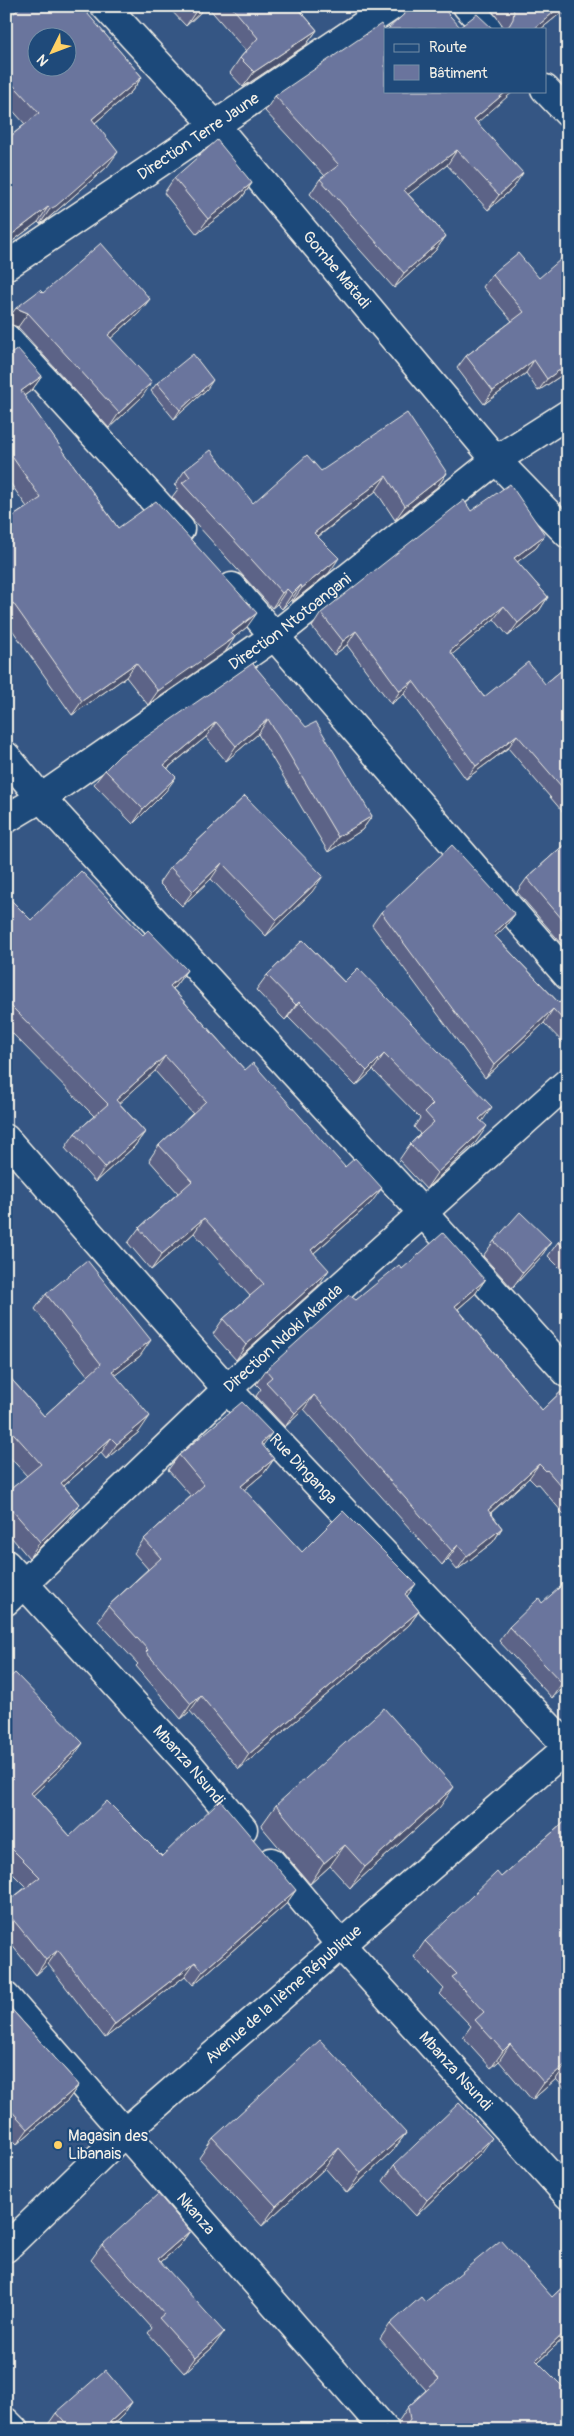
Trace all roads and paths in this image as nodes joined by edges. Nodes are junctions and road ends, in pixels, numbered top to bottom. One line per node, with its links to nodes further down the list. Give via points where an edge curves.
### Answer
1 (105, 6): 7 (street, Gombe Matadi)
2 (392, 6): 7 (street, Direction Terre Jaune)
3 (467, 6): 4 (street)
4 (487, 28)
5 (546, 90): 6 (street)
6 (568, 113)
7 (216, 125): 8 (street, Direction Terre Jaune); 11 (street, Gombe Matadi)
8 (6, 266)
9 (6, 338): 13 (street)
10 (568, 414): 11 (street, Direction Ntotoangani)
11 (496, 460): 12 (street, Gombe Matadi); 15 (street, Direction Ntotoangani)
12 (568, 534)
13 (197, 548)
14 (216, 570): 15 (street)
15 (276, 635): 17 (street, Direction Ntotoangani); 19 (street)
16 (6, 756): 17 (street)
17 (41, 798): 18 (street, Direction Ntotoangani); 22 (street)
18 (6, 819)
19 (568, 976)
20 (568, 1082): 22 (street, Direction Ndoki Akanda)
21 (6, 1139): 24 (street, Rue Dinganga)
22 (423, 1213): 23 (street); 24 (street, Direction Ndoki Akanda)
23 (568, 1374)
24 (227, 1389): 25 (street, Direction Ndoki Akanda); 26 (street, Rue Dinganga)
25 (12, 1583): 27 (street, Mbanza Nsundi, via 187,1762)
26 (568, 1747): 27 (street, Avenue de la IIème République)
27 (340, 1944): 29 (street, Avenue de la IIème République); 30 (street, Mbanza Nsundi)
28 (6, 1997): 29 (street, Nkanza)
29 (124, 2133): 31 (street, Avenue de la IIème République); 34 (street, Nkanza)
30 (568, 2195)
31 (6, 2248)
32 (6, 2422): 33 (street)
33 (14, 2430)
34 (385, 2430)

